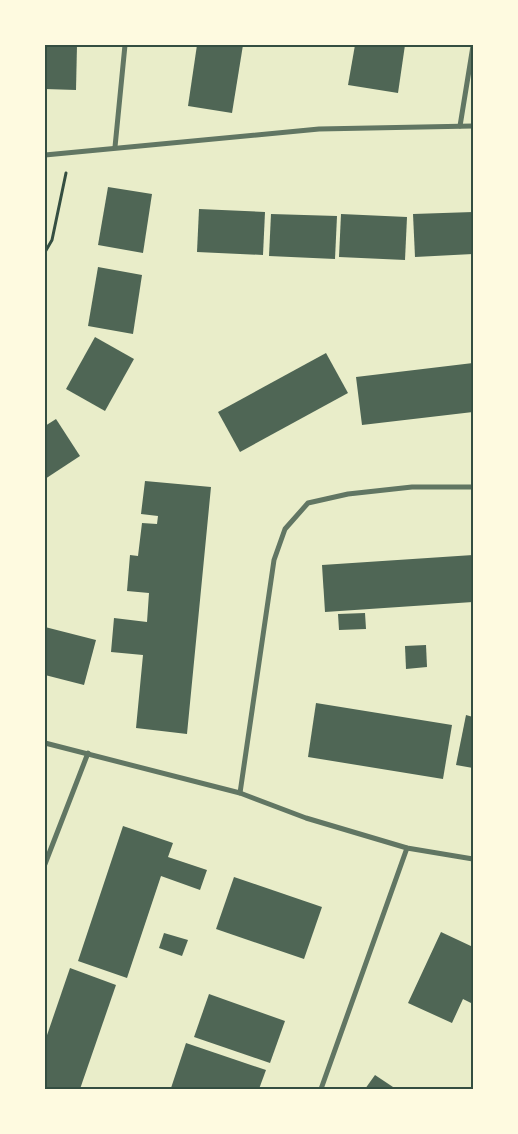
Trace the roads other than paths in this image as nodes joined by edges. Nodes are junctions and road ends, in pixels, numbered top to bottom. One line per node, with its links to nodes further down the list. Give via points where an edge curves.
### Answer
1 (126, 45): 5 (street)
2 (473, 46): 3 (street)
3 (460, 126): 4 (street); 5 (street, via 319,129)
4 (473, 126)
5 (115, 147): 6 (street)
6 (45, 155)
7 (473, 487): 10 (street, via 412,487 348,494 308,503 285,529 274,560)
8 (45, 742): 9 (street)
9 (88, 753): 10 (street); 13 (street)
10 (240, 792): 11 (street, via 306,818)
11 (407, 848): 12 (street); 14 (street)
12 (473, 859)
13 (45, 864)
14 (321, 1089)

